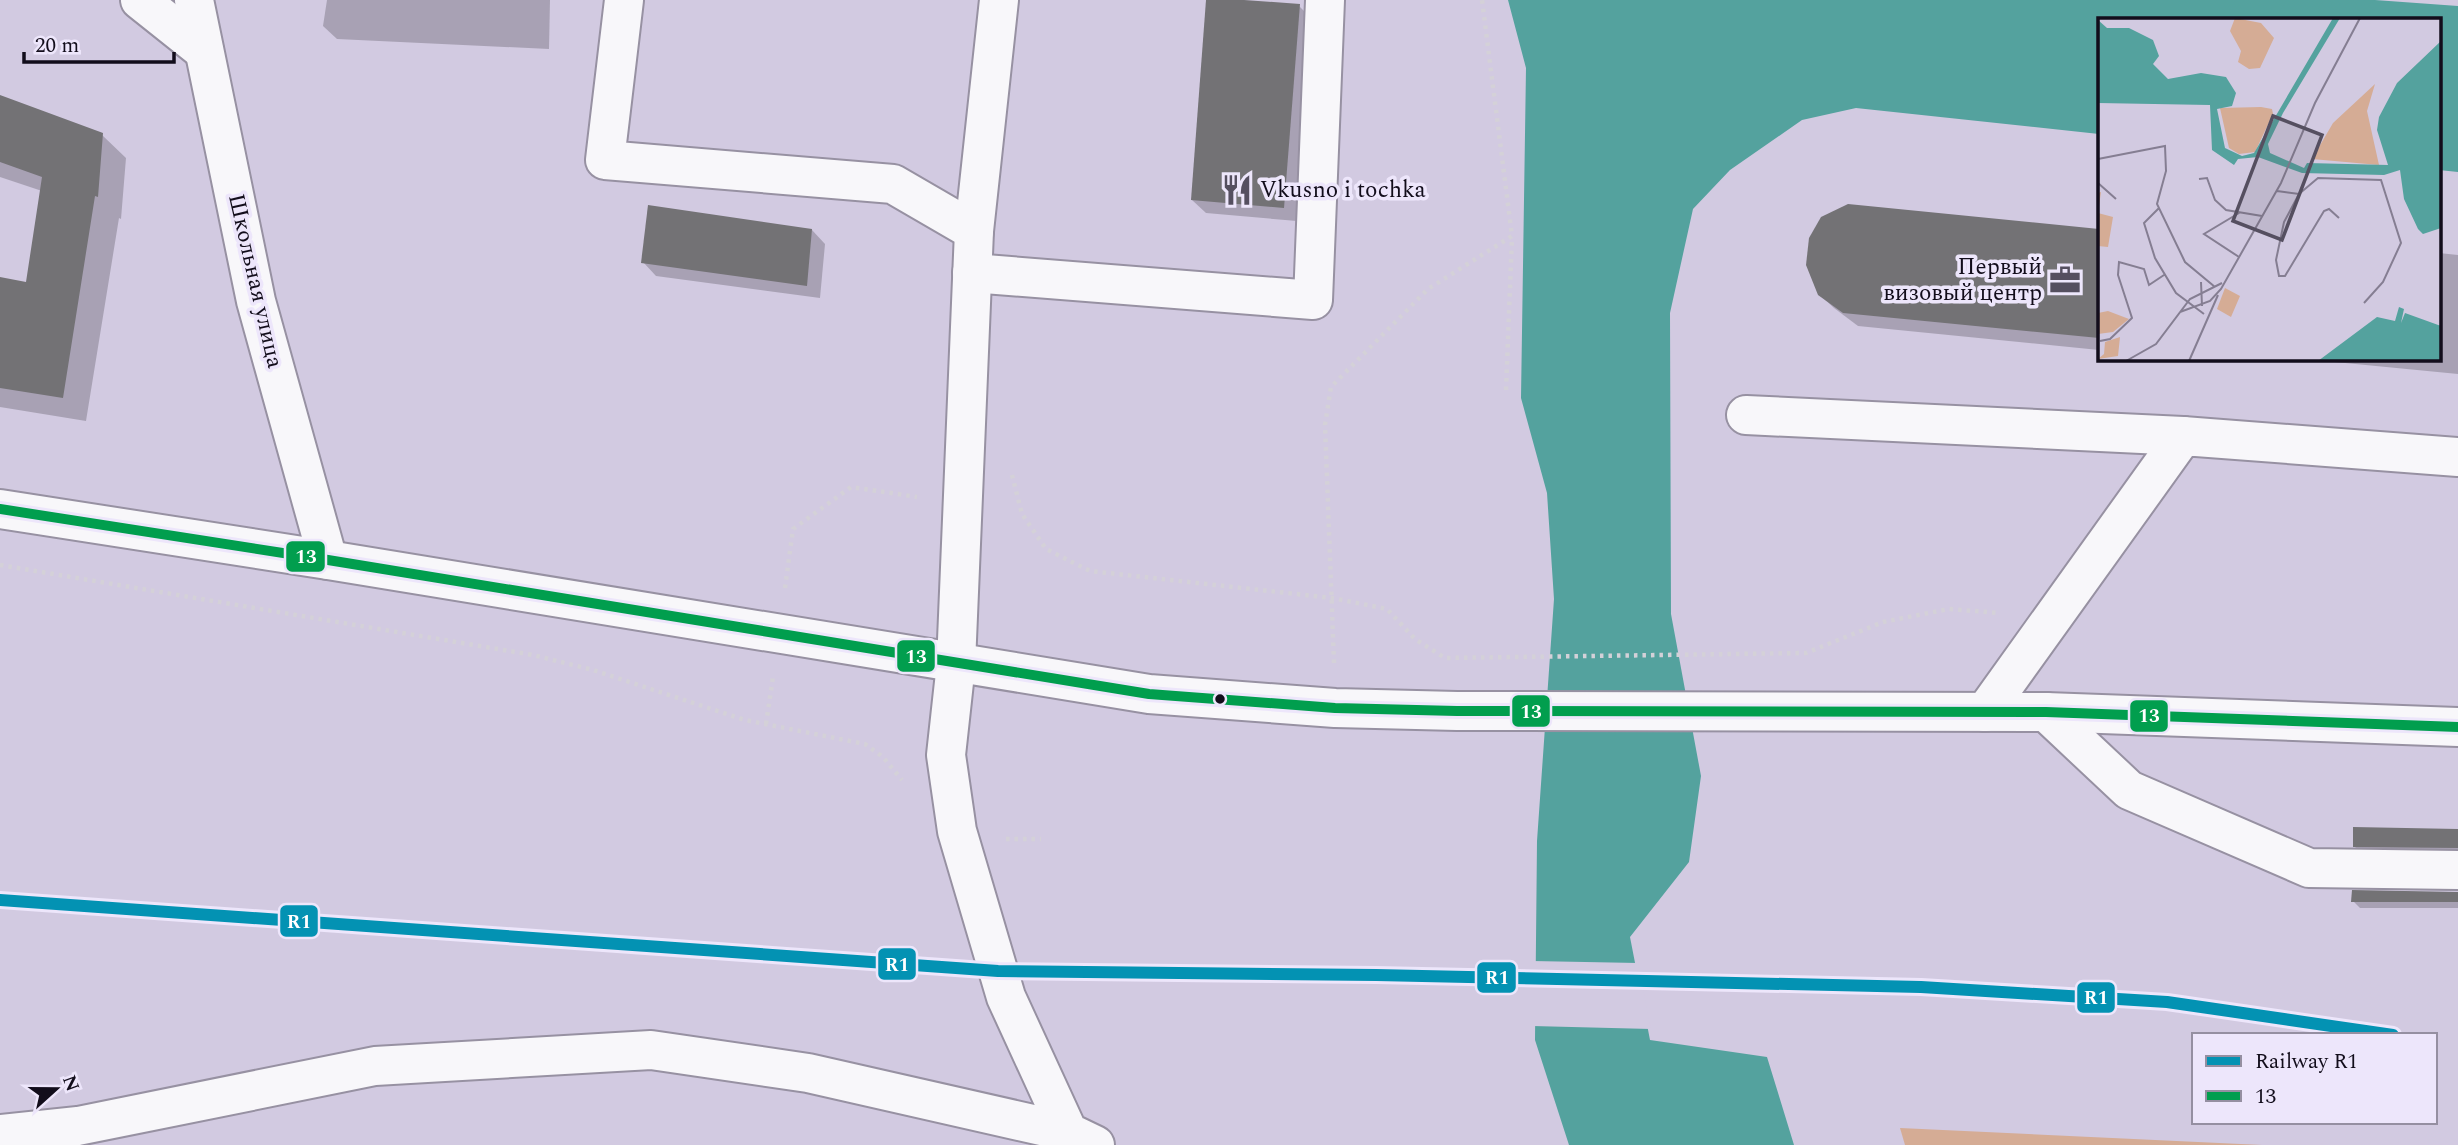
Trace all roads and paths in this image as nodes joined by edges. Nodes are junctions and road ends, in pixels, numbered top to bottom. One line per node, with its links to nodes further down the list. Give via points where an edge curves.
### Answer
1 (141, 0): 7 (main road)
2 (194, 0): 7 (main road, Школьная улица)
3 (624, 0): 8 (main road, via 605,160 893,184)
4 (999, 0): 8 (main road)
5 (1325, 0): 10 (main road, via 1313,300)
6 (1482, 0): 9 (path)
7 (204, 51): 17 (main road, Школьная улица, via 256,301)
8 (974, 231): 10 (main road)
9 (1512, 236): 11 (path); 19 (path, via 1428,289 1331,387 1325,425)
10 (972, 273): 21 (main road)
11 (1506, 390)
12 (1746, 415): 13 (main road)
13 (2183, 436): 14 (main road); 20 (main road)
14 (2458, 457)
15 (1012, 475): 19 (path, via 1021,514 1046,549 1090,572)
16 (0, 509): 17 (main road)
17 (328, 560): 21 (main road)
18 (0, 565): 26 (path, via 533,655 745,720 865,744)
19 (1332, 598): 20 (path, via 1387,609 1415,639 1445,658 1778,655 1806,653 1883,622 1949,609); 22 (path)
20 (2054, 617): 23 (main road)
21 (956, 664): 22 (main road, via 1149,694); 27 (main road, via 946,755)
22 (1335, 708): 23 (main road)
23 (1985, 712): 24 (main road)
24 (2046, 712): 25 (main road); 29 (main road, via 2129,790 2309,868)
25 (2458, 727)
26 (904, 781)
27 (958, 838): 28 (path); 32 (main road, via 1006,997)
28 (1041, 839)
29 (2458, 870)
30 (0, 1134): 31 (main road)
31 (74, 1136): 32 (main road, via 375,1066 651,1050 808,1073)
32 (1081, 1138)

